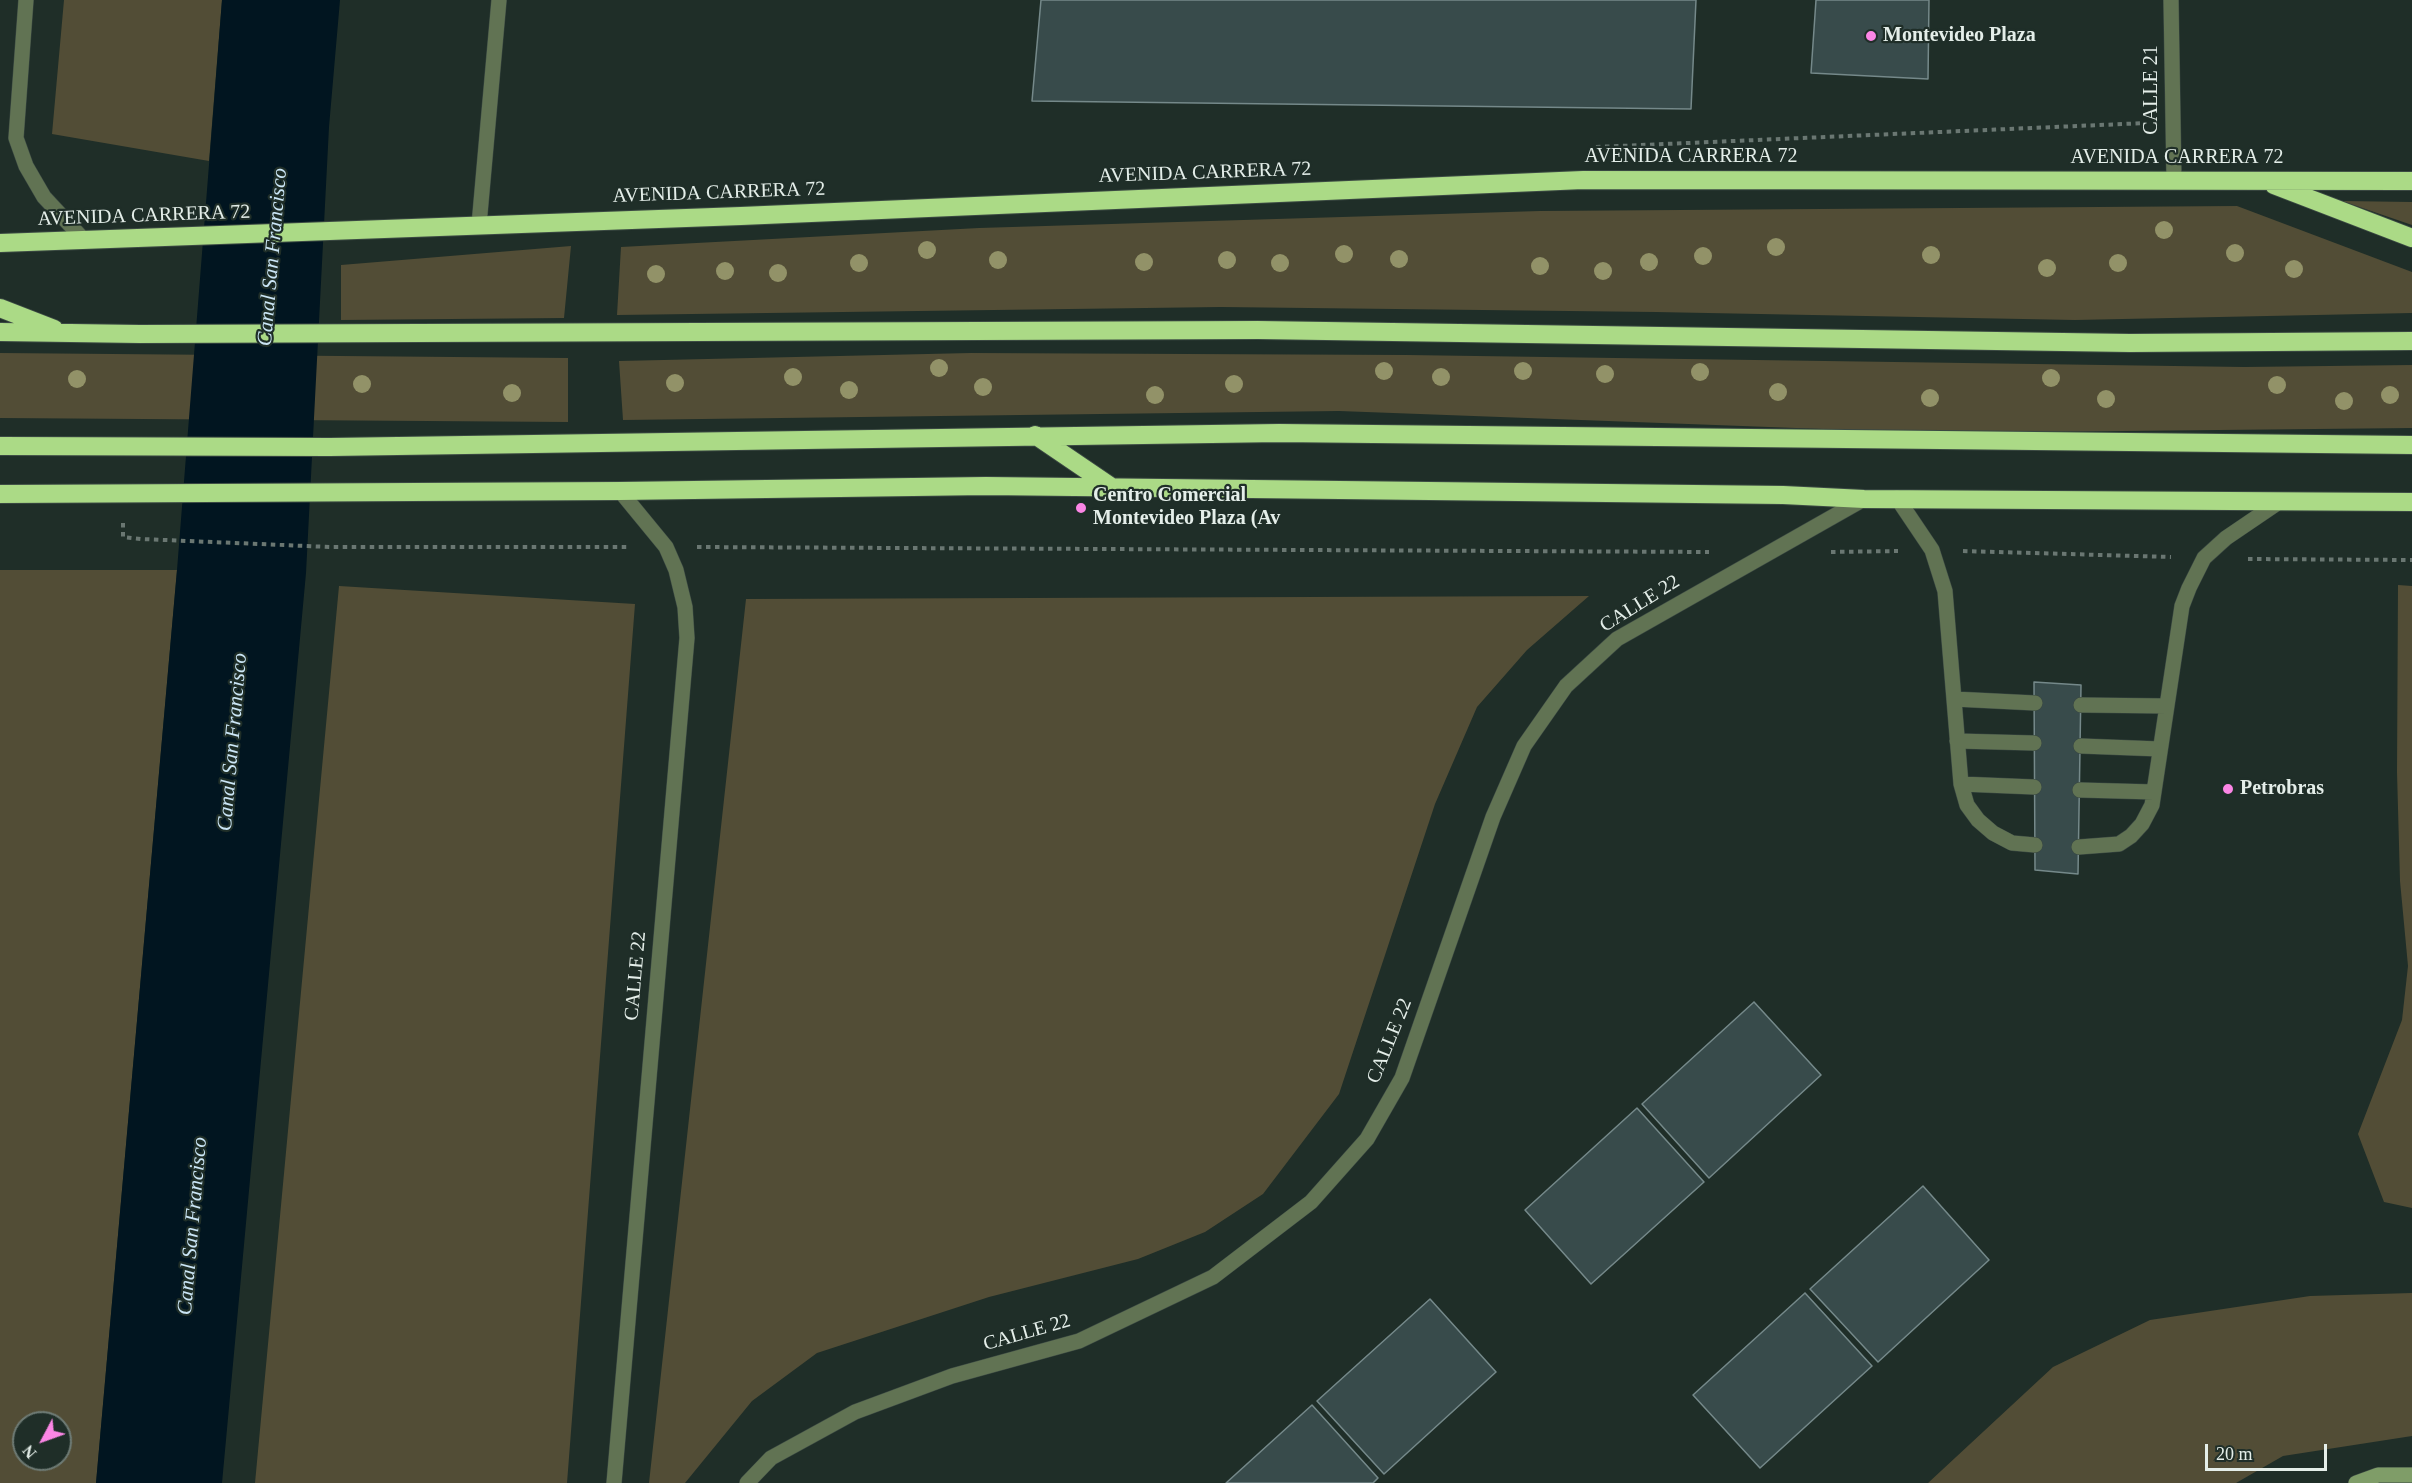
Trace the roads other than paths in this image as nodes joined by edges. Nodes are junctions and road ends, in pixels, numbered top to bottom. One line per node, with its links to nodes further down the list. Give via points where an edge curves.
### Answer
1 (26, 0): 9 (street, via 16,138 44,197)
2 (499, 0): 7 (street)
3 (2171, 0): 4 (street, CALLE 21)
4 (2174, 180): 5 (highway, AVENIDA CARRERA 72); 7 (highway, AVENIDA CARRERA 72, via 1583,180)
5 (2263, 181): 6 (highway, AVENIDA CARRERA 72); 8 (highway)
6 (2412, 181)
7 (479, 225): 9 (highway, AVENIDA CARRERA 72)
8 (2412, 238)
9 (84, 240): 10 (highway, AVENIDA CARRERA 72)
10 (0, 243)
11 (0, 308): 13 (highway)
12 (0, 332): 13 (highway)
13 (67, 333): 14 (highway, via 1258,330 2130,343)
14 (2412, 341)
15 (1035, 435): 16 (highway, via 1303,433); 17 (highway, via 330,447); 18 (highway)
16 (2412, 445)
17 (0, 446)
18 (1113, 488): 19 (highway); 22 (highway)
19 (620, 491): 20 (highway); 40 (street, CALLE 22, via 666,547 685,607 687,638)
20 (0, 494)
21 (1897, 498): 22 (highway); 23 (highway); 25 (street, via 1932,550 1945,591)
22 (1863, 499): 41 (street, CALLE 22, via 1617,639 1566,686 1524,746 1493,817 1402,1078 1367,1139 1311,1202 1213,1277 1079,1341 952,1376 855,1412 771,1458)
23 (2279, 502): 24 (highway); 28 (street, via 2204,558 2182,606)
24 (2412, 502)
25 (1954, 699): 26 (street); 29 (street)
26 (2035, 703)
27 (2081, 705): 28 (street)
28 (2167, 706): 32 (street)
29 (1957, 741): 30 (street); 33 (street)
30 (2034, 744)
31 (2081, 746): 32 (street)
32 (2160, 749): 36 (street)
33 (1961, 784): 34 (street); 37 (street, via 1967,804 1993,833 2012,843)
34 (2034, 787)
35 (2080, 790): 36 (street)
36 (2154, 792): 38 (street, via 2152,805 2131,836 2119,843)
37 (2035, 845)
38 (2079, 847)
39 (2412, 1475): 42 (street, via 2378,1475)
40 (614, 1483)
41 (747, 1483)
42 (2356, 1483)

